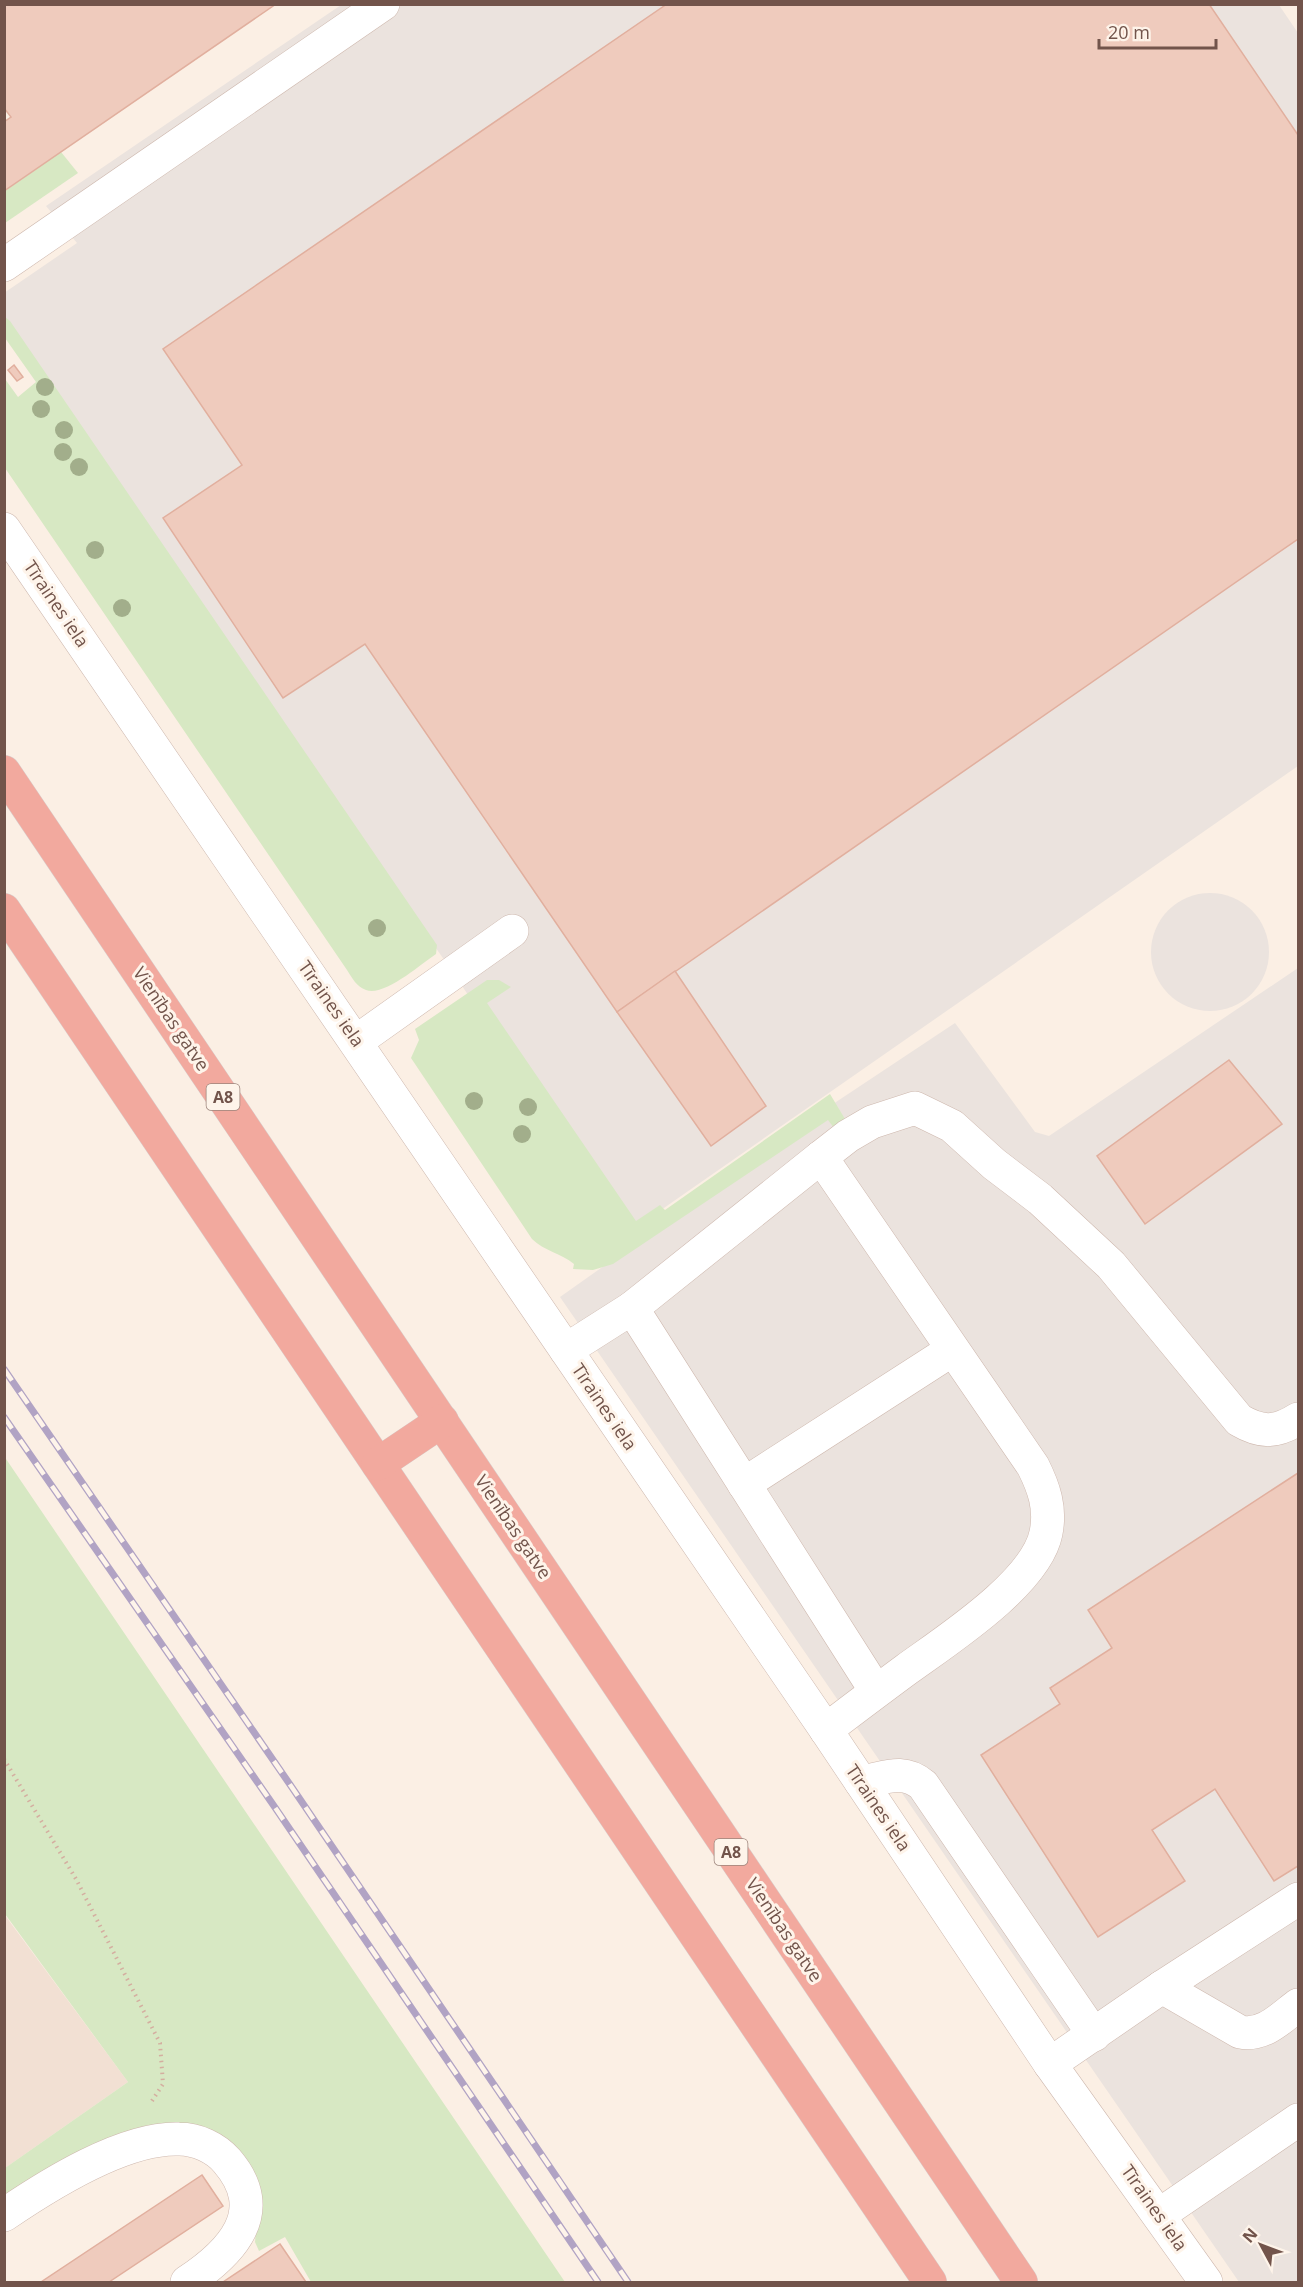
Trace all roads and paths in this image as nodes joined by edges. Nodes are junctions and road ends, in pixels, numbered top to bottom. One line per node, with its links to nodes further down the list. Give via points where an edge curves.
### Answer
1 (383, 4): 2 (street)
2 (4, 265)
3 (4, 529): 7 (street, Tīraines iela)
4 (4, 772): 13 (highway, Vienības gatve / A8)
5 (4, 910): 14 (highway)
6 (512, 931): 7 (street)
7 (357, 1041): 10 (street, Tīraines iela)
8 (821, 1157): 9 (street); 11 (street); 12 (street, via 872,1122 915,1108 952,1126 994,1164 1041,1198 1111,1264 1239,1420 1262,1430)
9 (632, 1308): 10 (street); 15 (street)
10 (566, 1350): 17 (street, Tīraines iela)
11 (951, 1350): 15 (street); 16 (street, via 1033,1466 1048,1508 1046,1534 1021,1576 997,1600)
12 (1299, 1419)
13 (442, 1421): 14 (highway); 31 (highway, Vienības gatve / A8)
14 (378, 1464): 30 (highway)
15 (744, 1484): 16 (street)
16 (876, 1691): 17 (street)
17 (826, 1730): 19 (street, Tīraines iela)
18 (4, 1759): 25 (path, via 76,1879 160,2043 163,2084)
19 (861, 1782): 23 (street, via 905,1774 923,1785); 24 (street, Tīraines iela)
20 (1299, 1899): 21 (street)
21 (1162, 1987): 22 (street, via 1251,2035); 23 (street)
22 (1299, 2005)
23 (1094, 2035): 24 (street)
24 (1050, 2064): 27 (street, Tīraines iela)
25 (147, 2109)
26 (1299, 2120): 27 (street)
27 (1159, 2215): 32 (street, Tīraines iela)
28 (4, 2216): 29 (street, via 39,2191 98,2161 146,2143 179,2139 201,2143 222,2155 239,2175 247,2193 246,2213 240,2232 226,2250)
29 (187, 2283)
30 (930, 2283)
31 (1021, 2283)
32 (1206, 2283)

